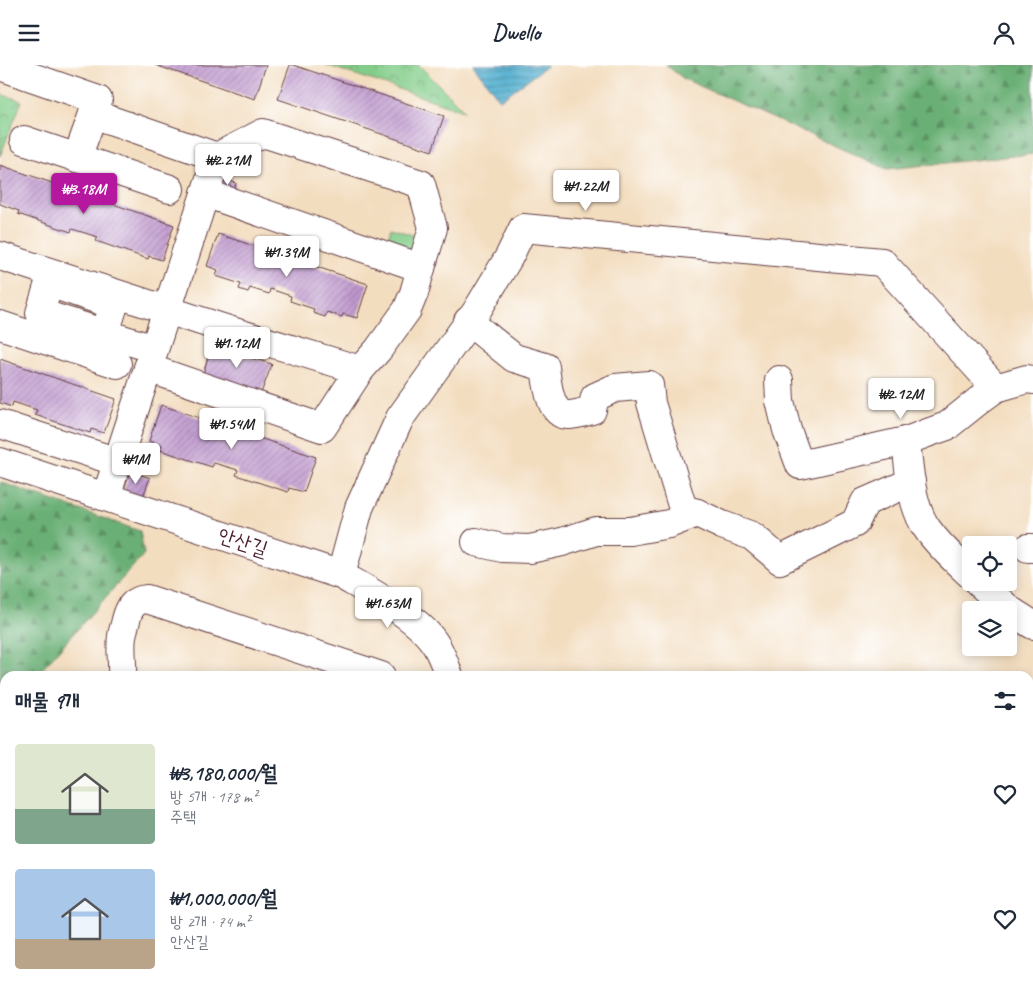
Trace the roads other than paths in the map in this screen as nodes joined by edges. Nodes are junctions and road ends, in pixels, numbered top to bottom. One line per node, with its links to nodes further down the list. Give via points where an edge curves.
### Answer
1 (0, 66): 2 (street, via 98,100)
2 (93, 115): 4 (street); 5 (street)
3 (24, 139): 5 (street)
4 (217, 157): 7 (street); 9 (street, via 263,133 421,184 433,228)
5 (77, 158): 6 (street)
6 (170, 189)
7 (205, 193): 9 (street); 11 (street)
8 (0, 256): 10 (street)
9 (421, 268): 17 (street, via 407,310)
10 (40, 269): 11 (street); 13 (street)
11 (167, 309): 15 (street); 17 (street)
12 (468, 321): 20 (street, via 509,257 523,228 882,262); 27 (street, via 514,358 545,367 551,400 558,412 566,416 592,410 595,397 615,387 649,385 651,403 682,509); 30 (street, via 400,418 359,508)
13 (10, 328): 16 (street)
14 (105, 333): 15 (street)
15 (151, 359): 17 (street, via 322,428); 24 (street)
16 (117, 364)
17 (360, 370)
18 (779, 380): 22 (street, via 787,430 800,465)
19 (1033, 380): 20 (street)
20 (996, 388): 22 (street, via 947,426)
21 (0, 424): 24 (street)
22 (906, 441): 25 (street)
23 (0, 462): 26 (street, 안산길)
24 (118, 462): 26 (street)
25 (911, 482): 27 (street, via 865,502 855,523 780,560 752,536); 29 (street, via 927,529)
26 (106, 497): 30 (street, 안산길)
27 (697, 513): 28 (street, via 669,524 630,531 596,531 530,549 502,548)
28 (476, 542)
29 (962, 566)
30 (341, 575): 35 (street, 안산길, via 421,626 437,647)
31 (989, 591): 32 (street)
32 (1033, 625)
33 (122, 671): 34 (street, via 122,635 131,606 140,599)
34 (366, 671)
35 (447, 671)

